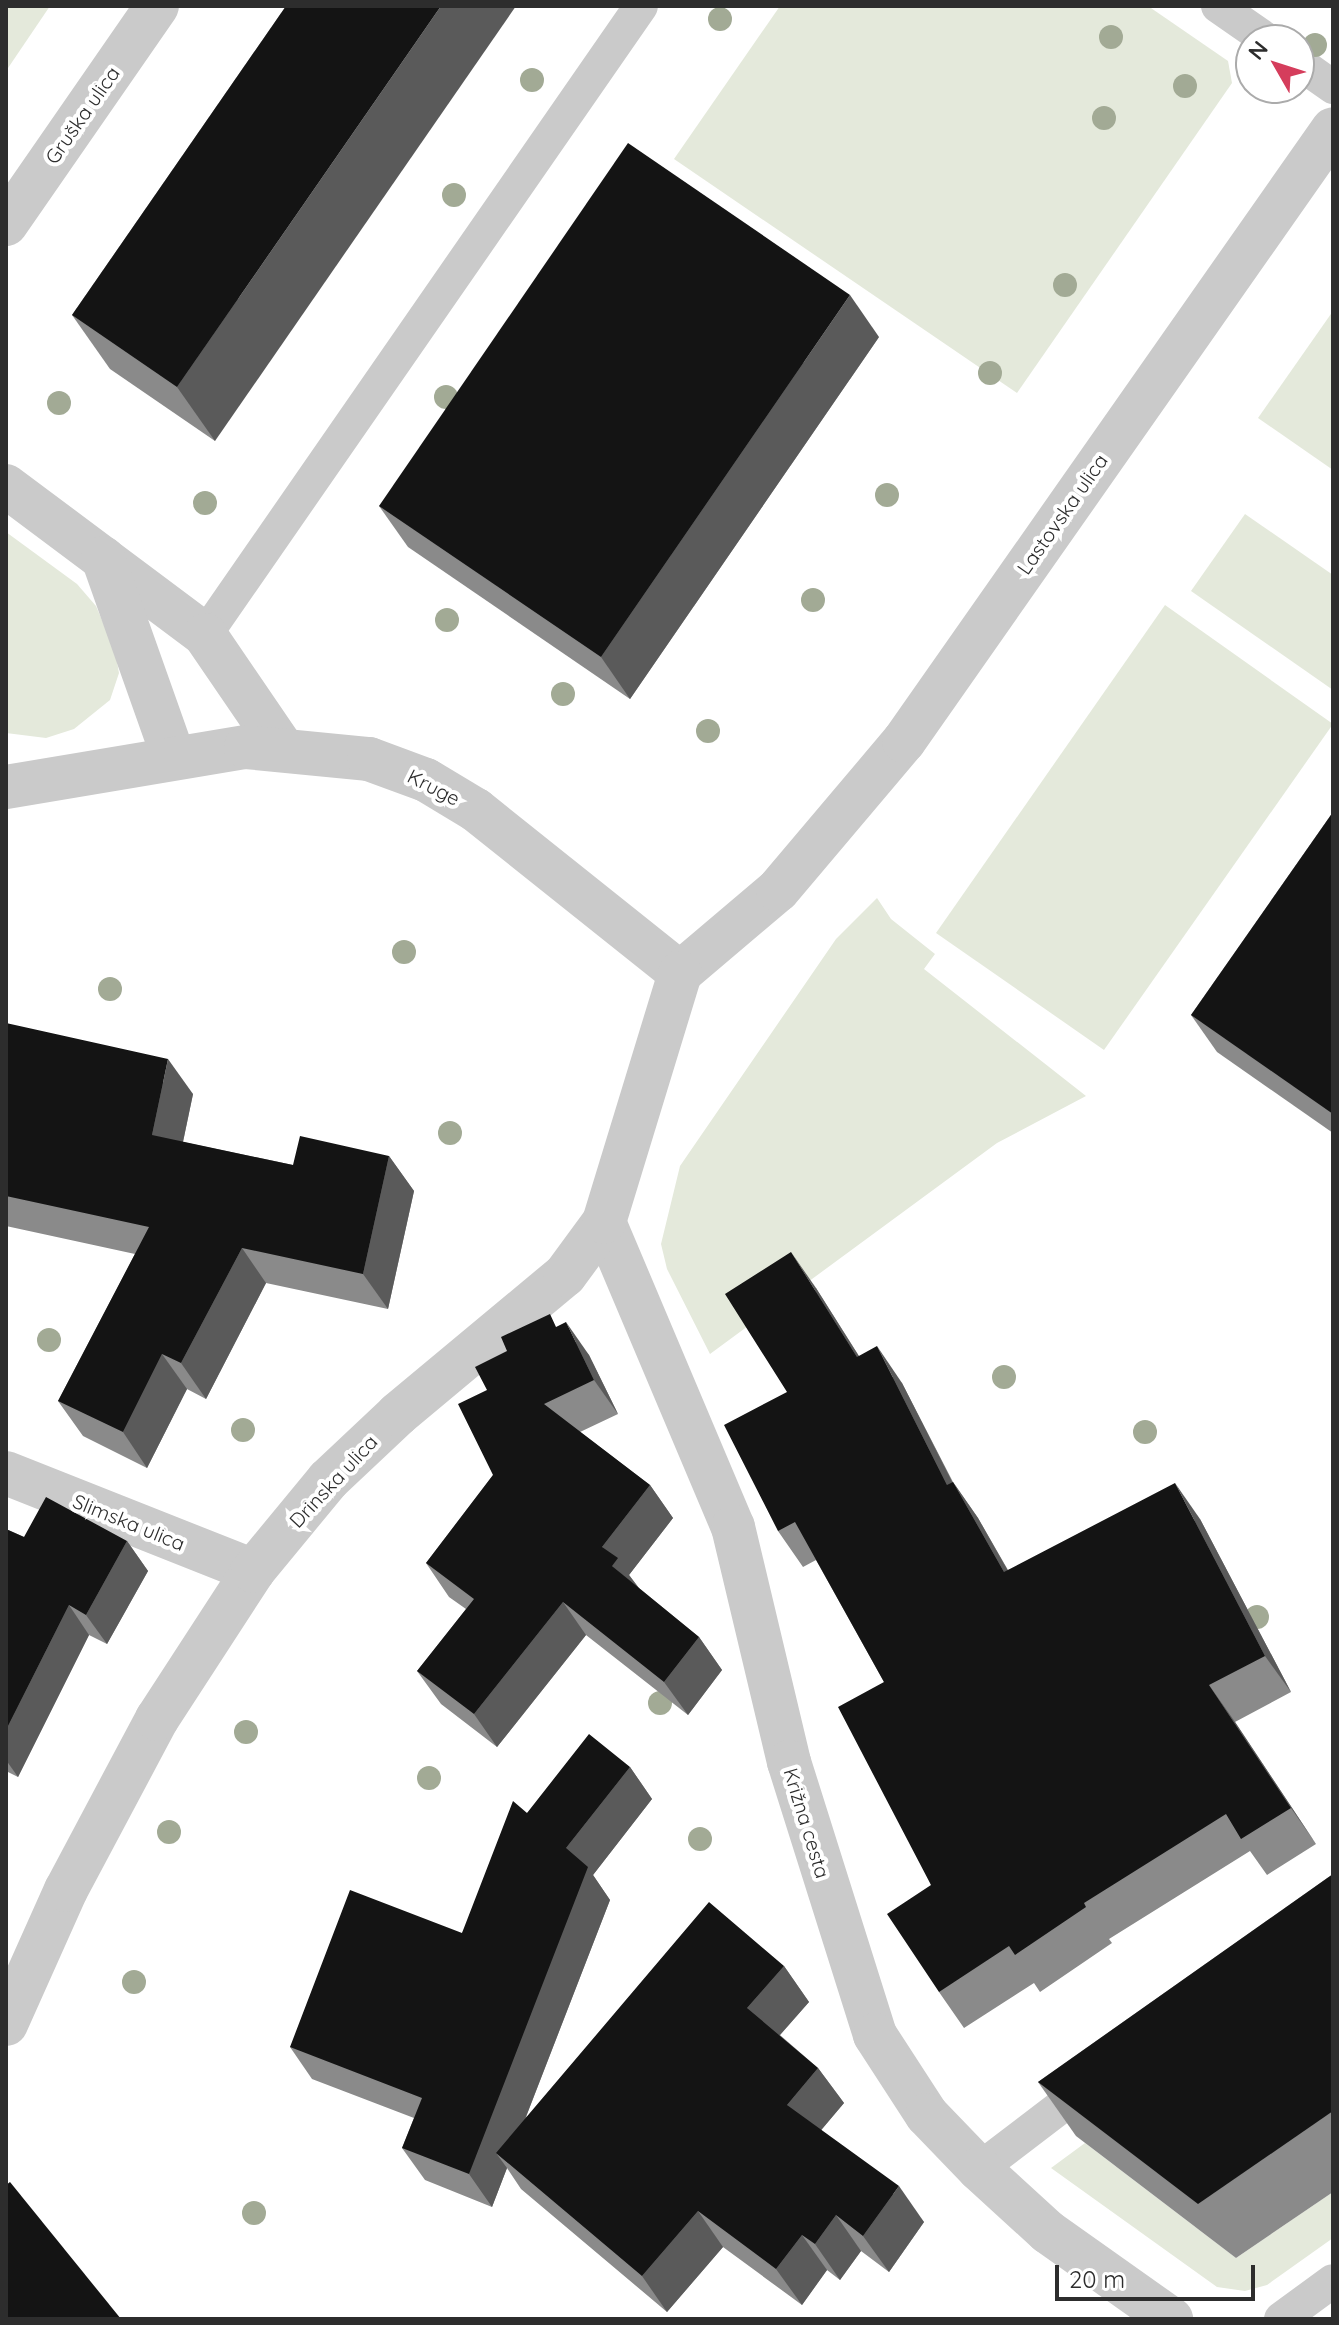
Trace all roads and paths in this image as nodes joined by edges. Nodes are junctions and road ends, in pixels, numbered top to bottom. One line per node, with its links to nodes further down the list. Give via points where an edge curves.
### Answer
1 (157, 6): 8 (street, Gruška ulica)
2 (641, 6): 11 (lane)
3 (1218, 6): 4 (lane)
4 (1244, 24)
5 (1315, 74): 6 (lane)
6 (1333, 87)
7 (1333, 129): 15 (street, Lastovska ulica, via 904,741 778,890)
8 (6, 224)
9 (6, 486): 10 (street)
10 (103, 558): 11 (street); 13 (street)
11 (205, 635): 12 (street)
12 (282, 748): 13 (street, Kruge); 15 (street, Kruge, via 369,759 426,780 476,810)
13 (173, 756): 14 (street, Kruge)
14 (6, 787)
15 (680, 973): 16 (street, Drinska ulica)
16 (604, 1222): 18 (street, Drinska ulica, via 565,1275 398,1414 328,1480); 21 (street, Križna cesta, via 733,1527 789,1762 875,2035 927,2115)
17 (6, 1473): 18 (street, Slimska ulica)
18 (253, 1571): 19 (street, Drinska ulica, via 157,1719 66,1890)
19 (6, 2024)
20 (1126, 2060): 21 (lane)
21 (979, 2169): 23 (street, Križna cesta, via 1048,2232)
22 (1333, 2281): 24 (lane)
23 (1171, 2319)
24 (1281, 2319)

